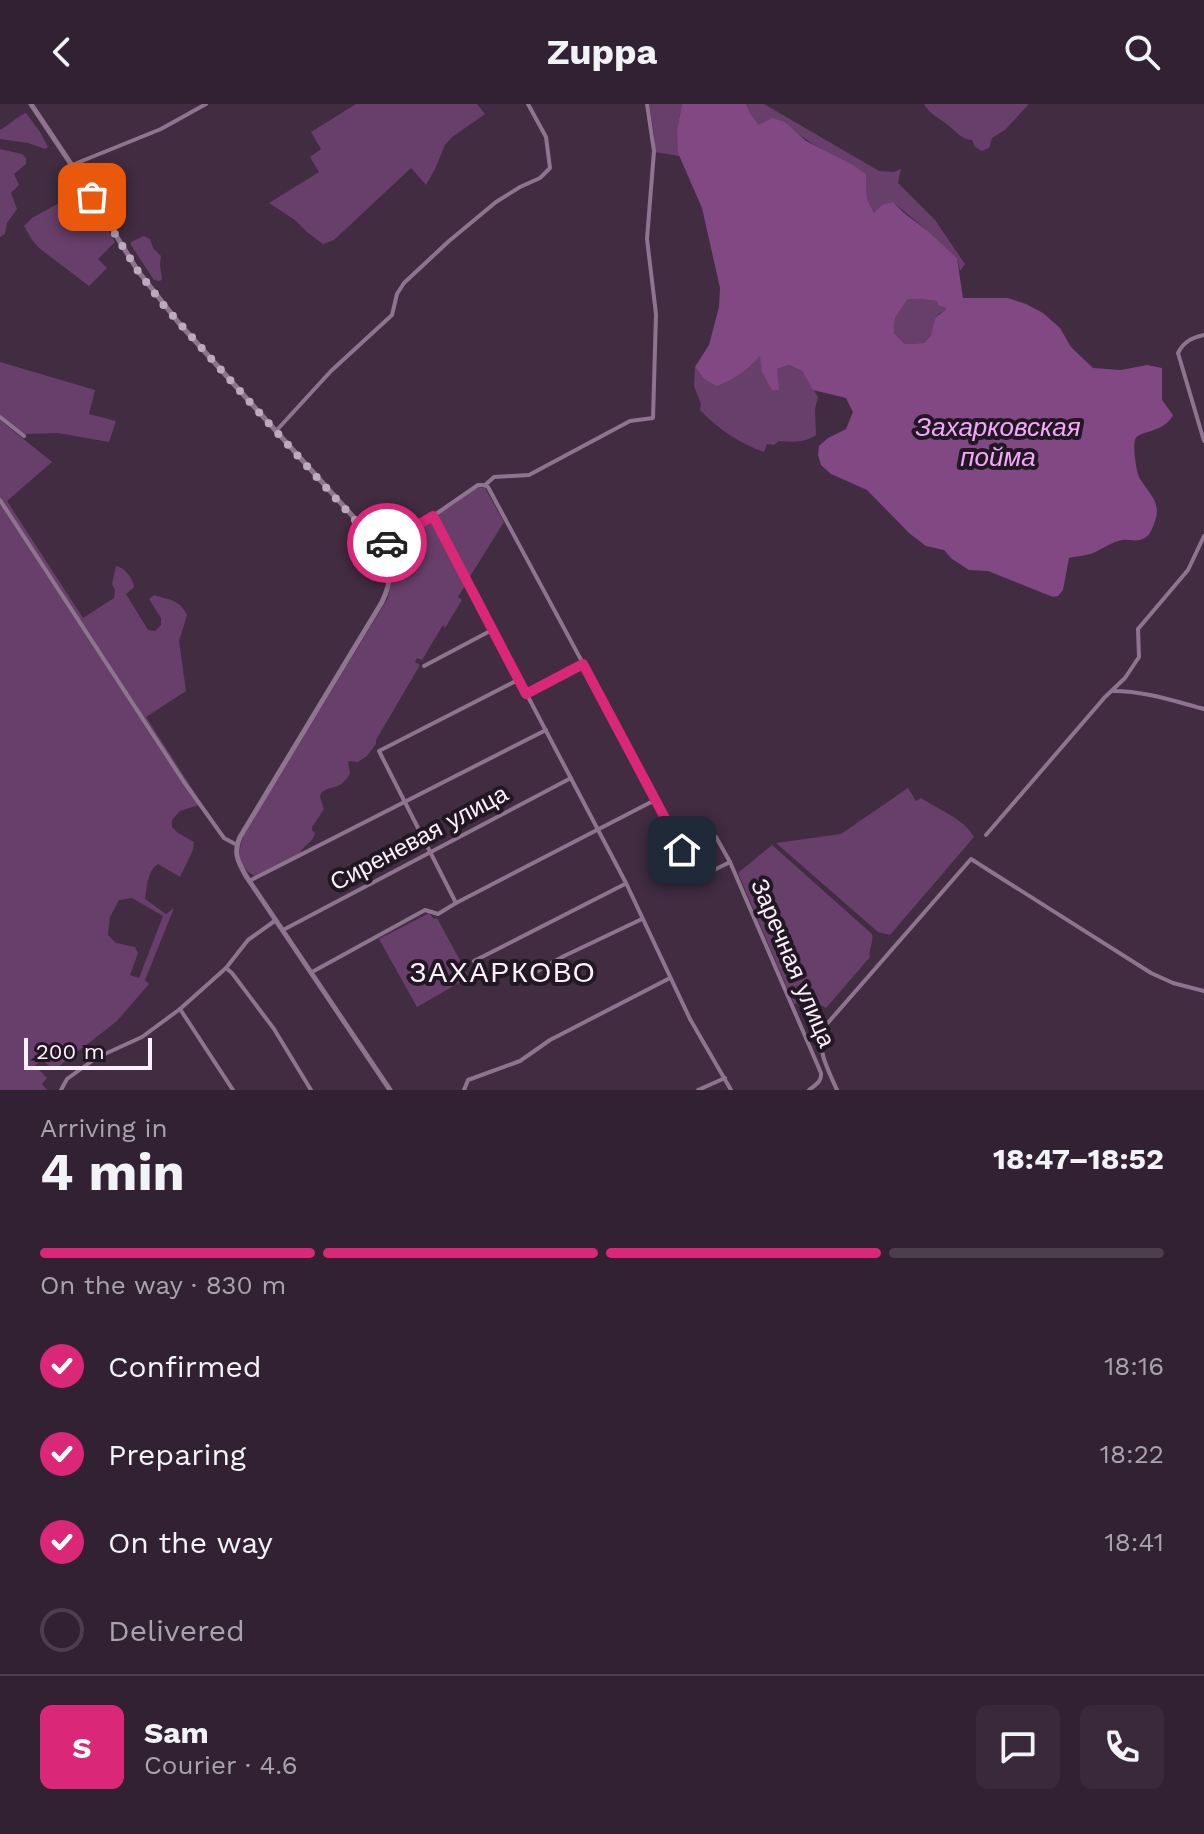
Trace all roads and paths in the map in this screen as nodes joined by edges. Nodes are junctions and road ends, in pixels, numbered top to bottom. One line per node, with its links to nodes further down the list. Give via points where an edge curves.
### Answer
1 (31, 104): 5 (street)
2 (206, 104): 5 (street, via 161,129)
3 (528, 104): 8 (street, via 546,137 550,168 496,202 404,283 392,315)
4 (647, 104): 11 (street, via 654,151 647,239 656,314 653,418 630,421 529,475 494,477)
5 (72, 165): 8 (street, via 152,290)
6 (1204, 335): 10 (street, via 1184,343 1178,353)
7 (0, 417): 9 (street)
8 (276, 431): 15 (street)
9 (24, 436)
10 (1204, 441)
11 (485, 485): 13 (street); 17 (street, Заречная улица)
12 (0, 500): 30 (street, via 184,782 224,838)
13 (433, 516): 15 (street); 16 (street)
14 (1204, 536): 20 (street, via 1188,570 1138,629 1139,657)
15 (379, 547): 30 (street, via 389,562 388,590)
16 (492, 630): 18 (street); 19 (street)
17 (583, 664): 21 (street); 25 (street, Заречная улица)
18 (424, 666)
19 (519, 680): 21 (street); 26 (street, via 379,751)
20 (1111, 691): 22 (street); 28 (street)
21 (526, 694): 23 (street)
22 (1204, 709)
23 (546, 730): 24 (street); 26 (street)
24 (572, 778): 27 (street); 31 (street, Сиреневая улица)
25 (656, 799): 27 (street); 32 (street, Заречная улица, via 695,876)
26 (404, 802): 31 (street); 33 (street)
27 (597, 829): 34 (street); 35 (street)
28 (986, 835)
29 (716, 837): 32 (street)
30 (237, 845): 33 (street, via 236,855)
31 (431, 852): 35 (street); 38 (street, Сиреневая улица)
32 (730, 862): 54 (street, Заречная улица, via 821,1073)
33 (249, 881): 36 (street)
34 (626, 883): 37 (street); 39 (street)
35 (456, 903): 41 (street, via 438,914 425,910)
36 (276, 919): 38 (street); 40 (street, via 248,940)
37 (642, 919): 42 (street); 43 (street)
38 (283, 930): 41 (street)
39 (474, 961)
40 (226, 968): 45 (street); 49 (street, via 274,1029)
41 (312, 972): 50 (street)
42 (525, 978)
43 (671, 978): 46 (street); 51 (street, via 520,1061 468,1080)
44 (1204, 991): 55 (street, via 1151,973 971,859 826,1025 821,1053)
45 (180, 1009): 47 (street, via 142,1037 96,1058 67,1079); 48 (street)
46 (725, 1078): 52 (street); 53 (street)
47 (61, 1090)
48 (233, 1090)
49 (311, 1090)
50 (390, 1090)
51 (464, 1090)
52 (698, 1090)
53 (731, 1090)
54 (809, 1090)
55 (837, 1090)

